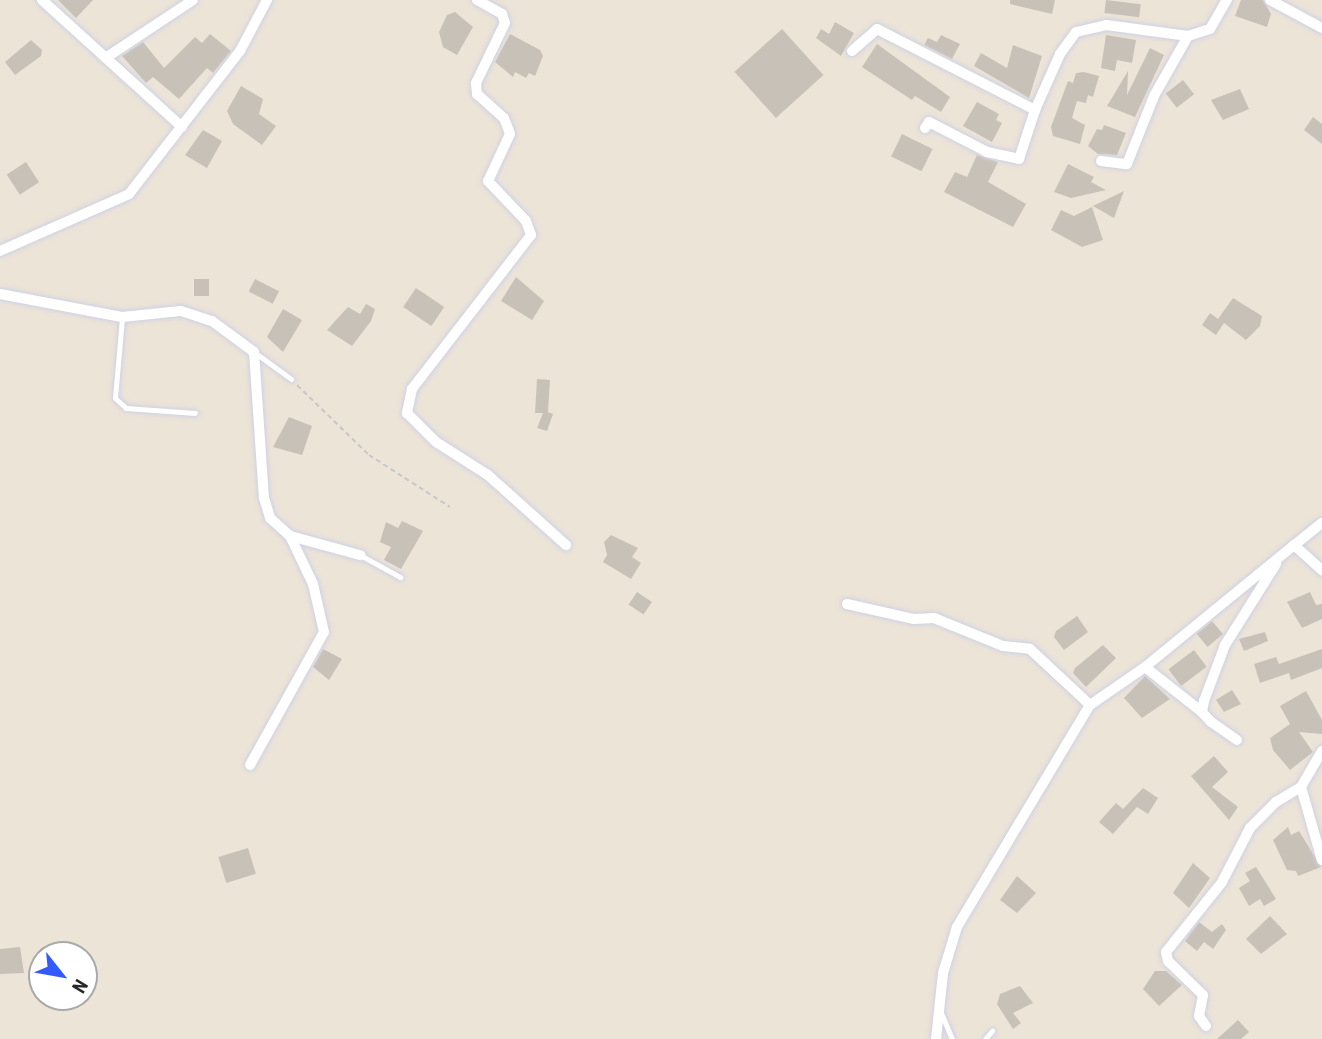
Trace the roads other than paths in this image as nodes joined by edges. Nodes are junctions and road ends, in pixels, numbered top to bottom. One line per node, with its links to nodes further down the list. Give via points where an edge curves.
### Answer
1 (42, 0): 10 (street)
2 (193, 0): 10 (street)
3 (267, 0): 12 (street, via 240,51)
4 (477, 0): 23 (street, via 502,15 505,23 476,83 477,94 505,118 510,134 488,181 526,221 531,235 412,389 407,413 436,442 488,475)
5 (1227, 0): 8 (street, via 1210,29)
6 (1270, 0): 7 (street)
7 (1322, 28)
8 (1188, 36): 11 (street, via 1105,24 1076,32 1060,54); 14 (street, via 1154,96 1127,164)
9 (852, 51): 11 (street, via 877,29)
10 (107, 57): 12 (street)
11 (1035, 110): 13 (street, via 1019,159 987,152 929,122)
12 (182, 127): 15 (street, via 128,194)
13 (925, 128)
14 (1101, 161)
15 (0, 251)
16 (0, 294): 17 (street)
17 (122, 317): 18 (street, via 181,311 212,321); 20 (lane, via 115,398 126,408)
18 (254, 352): 19 (lane); 22 (street, via 265,508)
19 (291, 379)
20 (195, 413)
21 (1322, 523): 24 (street)
22 (290, 536): 25 (street); 34 (street, via 313,584 324,632)
23 (566, 545)
24 (1294, 545): 26 (street); 29 (street); 31 (street, via 1267,573 1225,645)
25 (360, 555): 27 (lane)
26 (1322, 570)
27 (400, 577)
28 (847, 604): 30 (street, via 914,619 934,618 1003,646 1030,649)
29 (1145, 667): 30 (street); 31 (street)
30 (1090, 705): 37 (street, via 957,927 947,951)
31 (1202, 712): 32 (street)
32 (1237, 740)
33 (1322, 751): 35 (street)
34 (250, 765)
35 (1301, 787): 36 (street); 38 (street, via 1276,802 1250,828 1222,882 1166,951 1168,961 1203,995 1199,1016)
36 (1322, 860)
37 (940, 1008): 40 (street); 41 (lane)
38 (1206, 1027)
39 (992, 1031): 42 (lane)
40 (936, 1039)
41 (952, 1039)
42 (985, 1039)

